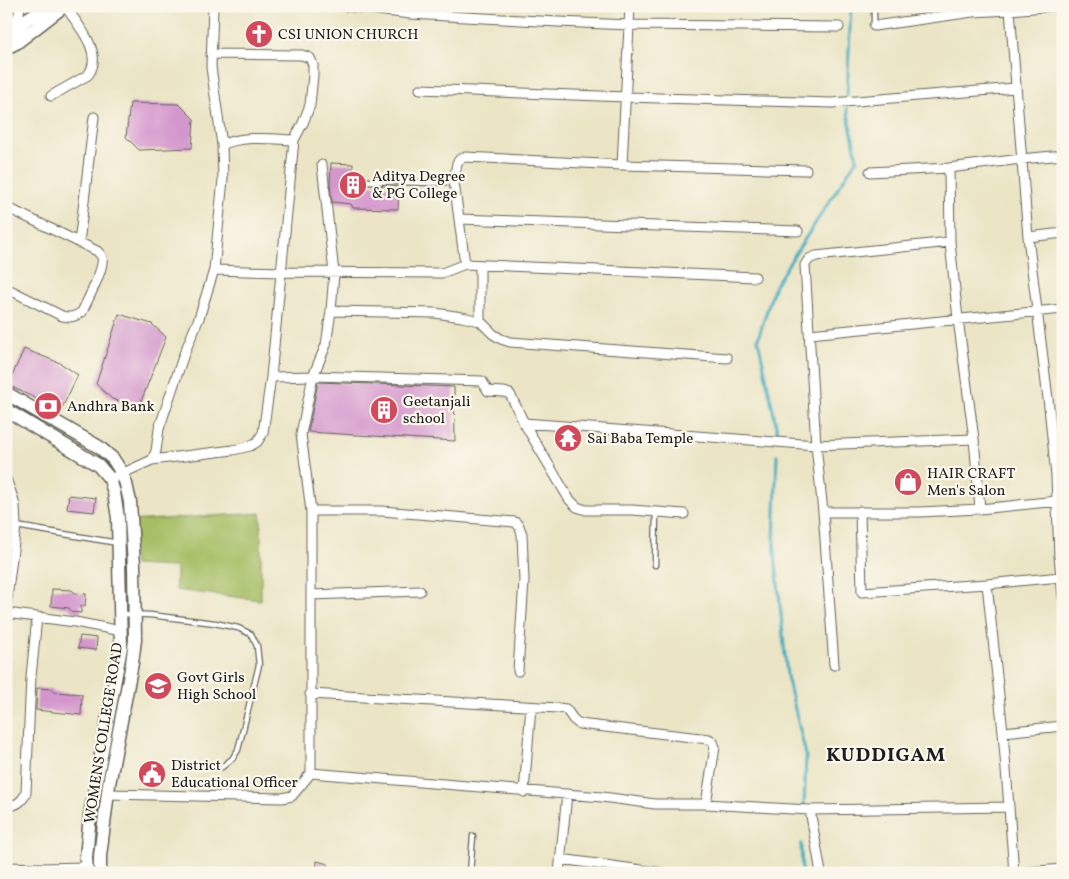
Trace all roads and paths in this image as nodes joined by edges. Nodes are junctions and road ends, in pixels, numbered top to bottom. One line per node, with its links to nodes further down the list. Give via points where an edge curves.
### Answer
1 (20, 6): 13 (street)
2 (46, 6): 13 (main road)
3 (64, 6): 14 (main road); 18 (street, via 89,41 92,70)
4 (213, 6): 15 (street)
5 (345, 6): 10 (street, via 410,14)
6 (630, 6): 10 (street)
7 (874, 6): 11 (lane)
8 (1055, 6): 9 (street)
9 (1010, 10): 11 (street); 16 (street)
10 (630, 25): 12 (street); 19 (street)
11 (874, 26)
12 (839, 27)
13 (8, 37)
14 (6, 48)
15 (211, 54): 21 (street, via 310,58 314,65 310,105); 22 (street)
16 (1015, 88): 19 (street, via 832,103); 24 (street)
17 (420, 89): 19 (street)
18 (51, 96)
19 (626, 97): 26 (street)
20 (94, 118): 38 (street)
21 (294, 140): 22 (street, via 240,139); 42 (street)
22 (222, 145): 41 (street, via 223,179)
23 (1063, 155): 24 (street)
24 (1021, 159): 27 (street); 36 (street)
25 (322, 165): 43 (street)
26 (622, 165): 28 (street); 31 (street, via 465,157 457,162)
27 (949, 168): 29 (street); 37 (street)
28 (806, 170)
29 (870, 172)
30 (367, 181): 31 (lane)
31 (450, 182): 33 (street)
32 (6, 208): 38 (street)
33 (459, 219): 34 (street); 39 (street)
34 (798, 231)
35 (1063, 233): 36 (street)
36 (1028, 237): 48 (street)
37 (950, 242): 49 (street); 51 (street, via 809,259 805,273)
38 (79, 243): 45 (street, via 97,251 102,256 102,263 82,312 76,316 62,316)
39 (462, 265): 40 (street); 43 (street, via 442,273)
40 (480, 265): 44 (street); 50 (street)
41 (214, 270): 42 (street); 60 (street, via 159,429)
42 (281, 272): 43 (street); 54 (street)
43 (334, 273): 47 (street)
44 (755, 277)
45 (6, 288)
46 (1063, 308): 48 (street)
47 (331, 311): 50 (street, via 435,313); 53 (street, via 326,345)
48 (1036, 312): 49 (street); 64 (street, via 1049,406)
49 (958, 318): 51 (street); 58 (street)
50 (479, 321): 52 (street, via 493,334 510,342)
51 (810, 334): 59 (street)
52 (727, 358)
53 (313, 376): 54 (street); 57 (street, via 482,381 488,391 510,394); 66 (street, via 301,434)
54 (271, 377): 60 (street, via 263,433 257,442 233,450)
55 (7, 395): 61 (main road, WOMENS COLLEGE ROAD, via 99,447 113,459)
56 (6, 410): 63 (main road, via 98,465)
57 (524, 423): 59 (street); 69 (street, via 577,507)
58 (974, 438): 59 (street); 65 (street)
59 (816, 444): 68 (street)
60 (152, 460): 61 (street)
61 (122, 473): 63 (street); 84 (main road, WOMENS COLLEGE ROAD, via 130,502)
62 (6, 479): 71 (street, via 15,506)
63 (110, 479): 72 (main road, WOMENS COLLEGE ROAD, via 118,518)
64 (1057, 501): 65 (street); 74 (street)
65 (980, 509): 67 (street)
66 (311, 511): 79 (street); 88 (street, via 382,511 515,522 522,534 524,581)
67 (860, 511): 68 (street); 77 (street, via 862,592)
68 (823, 512): 87 (street)
69 (656, 513): 70 (street); 75 (lane)
70 (684, 514)
71 (16, 526): 72 (lane); 73 (street)
72 (119, 544): 83 (main road, WOMENS COLLEGE ROAD)
73 (9, 554): 81 (street)
74 (1061, 555): 76 (street)
75 (655, 565)
76 (1061, 577): 77 (street); 80 (street)
77 (987, 584): 92 (street)
78 (420, 591): 79 (street)
79 (311, 595): 89 (street)
80 (1063, 597)
81 (6, 606)
82 (6, 613): 85 (street)
83 (120, 614): 84 (lane); 86 (main road, WOMENS COLLEGE ROAD)
84 (135, 614): 93 (lane, via 215,623 251,634 257,646 259,665 238,750); 96 (main road, WOMENS COLLEGE ROAD, via 132,663)
85 (37, 617): 86 (street); 99 (street, via 26,793 22,802)
86 (120, 631): 106 (main road, WOMENS COLLEGE ROAD, via 121,646 90,815)
87 (834, 665)
88 (518, 670)
89 (310, 694): 90 (street); 94 (street)
90 (531, 707): 95 (street); 98 (street, via 566,709 579,724 709,739 715,747)
91 (1063, 726): 92 (street)
92 (1004, 732): 100 (street)
93 (222, 767)
94 (311, 773): 95 (street); 96 (street, via 292,796 282,798)
95 (524, 792): 97 (street)
96 (108, 794): 107 (main road, WOMENS COLLEGE ROAD)
97 (567, 794): 98 (street, via 655,804); 103 (street)
98 (706, 804): 101 (street)
99 (6, 807)
100 (1009, 807): 101 (street); 112 (street)
101 (810, 810): 111 (street)
102 (473, 836): 108 (lane)
103 (560, 859): 109 (street); 110 (street)
104 (6, 867): 106 (street)
105 (1063, 869): 112 (street)
106 (87, 870)
107 (100, 873)
108 (470, 873)
109 (559, 873)
110 (664, 873)
111 (821, 873)
112 (1014, 873)

